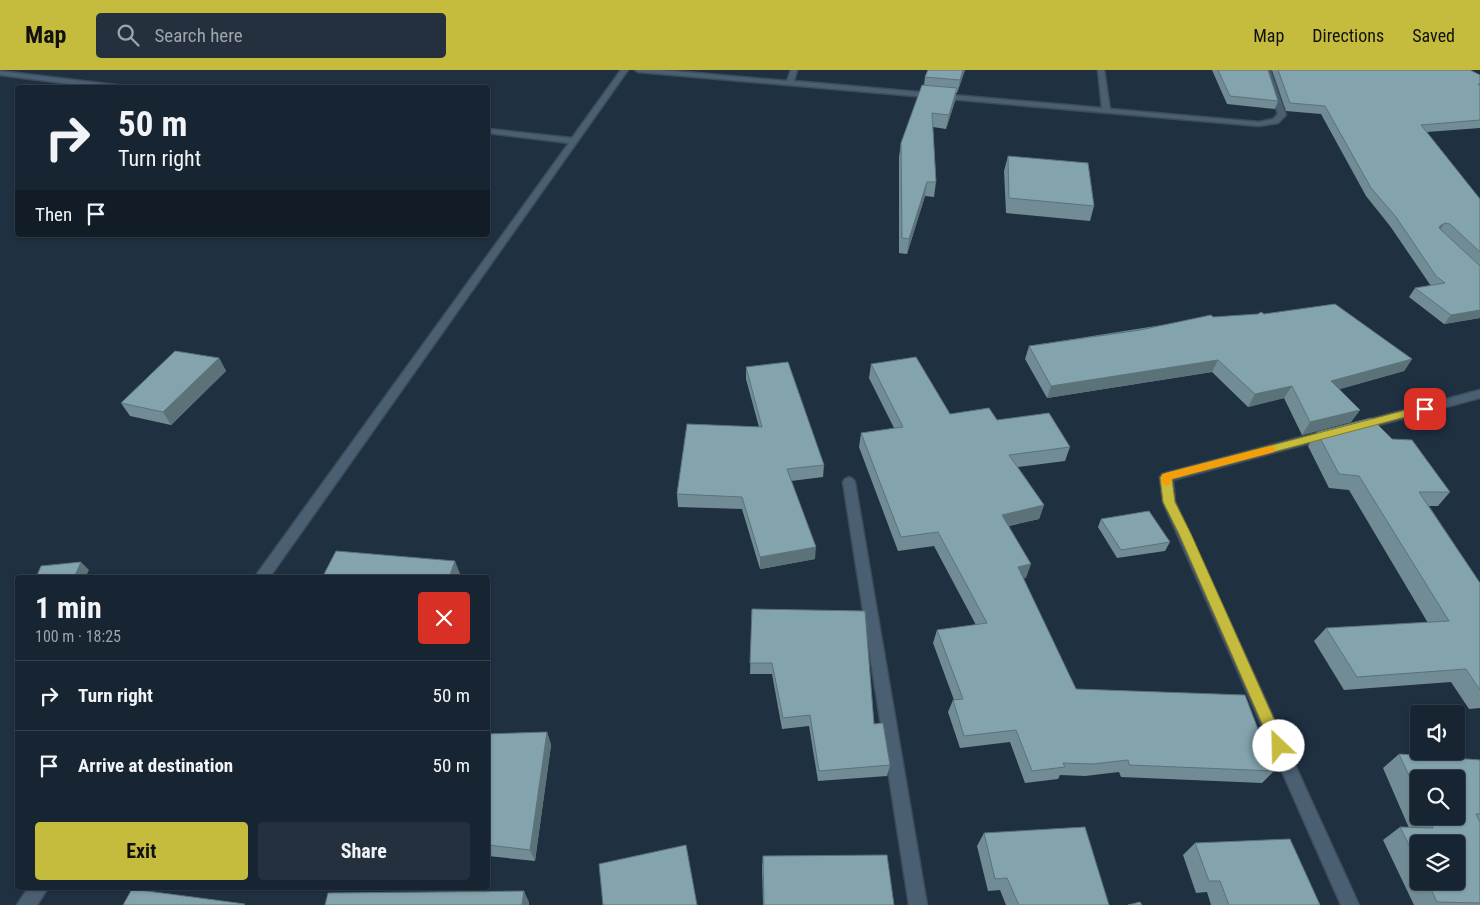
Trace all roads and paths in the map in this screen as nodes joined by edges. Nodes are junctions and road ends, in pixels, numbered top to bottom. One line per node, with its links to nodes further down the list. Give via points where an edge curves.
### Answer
1 (625, 70): 11 (street)
2 (638, 70): 7 (street)
3 (794, 70): 7 (street)
4 (1101, 70): 9 (street)
5 (1269, 70): 9 (street, via 1282,115 1275,121 1259,124)
6 (0, 73): 8 (street)
7 (790, 83): 9 (street)
8 (99, 85)
9 (1106, 110)
10 (490, 131): 11 (street)
11 (574, 141): 14 (street)
12 (1480, 394): 18 (street, via 1166,477 1169,502)
13 (849, 482): 17 (street)
14 (263, 575)
15 (37, 890): 16 (street)
16 (26, 905)
17 (918, 905)
18 (1350, 905)

